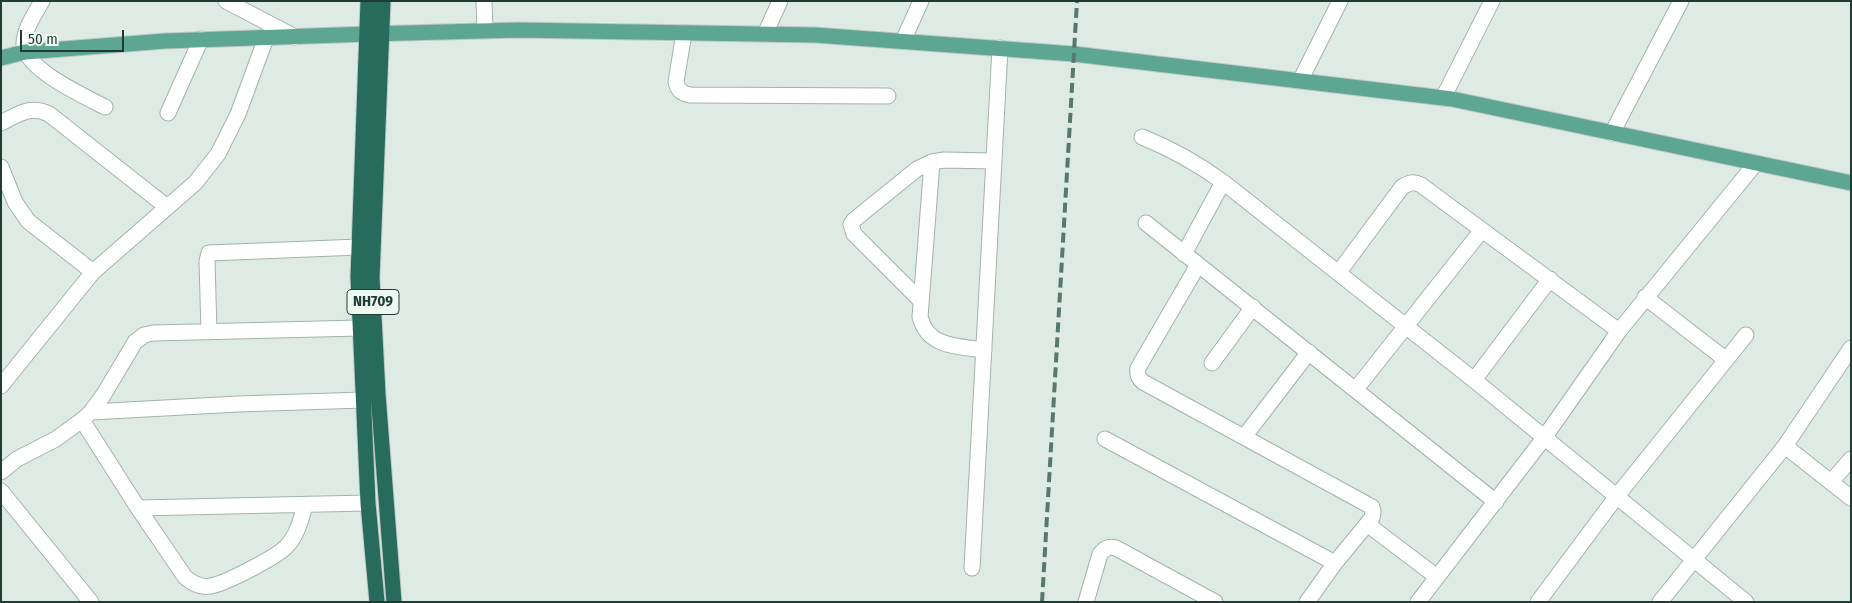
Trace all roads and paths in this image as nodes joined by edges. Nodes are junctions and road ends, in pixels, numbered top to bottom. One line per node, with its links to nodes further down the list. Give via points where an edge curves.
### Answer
1 (42, 1): 20 (street, via 26,31)
2 (226, 1): 15 (street)
3 (368, 1): 13 (highway, NH709)
4 (383, 1): 13 (highway, NH709)
5 (484, 1): 11 (street)
6 (780, 1): 14 (street)
7 (921, 1): 18 (street)
8 (1340, 1): 22 (street)
9 (1492, 1): 24 (street)
10 (1681, 1): 28 (street)
11 (486, 31): 12 (main road); 13 (main road)
12 (684, 33): 14 (main road); 23 (street, via 676,82 682,93)
13 (375, 34): 15 (main road); 39 (highway, NH709); 84 (highway, NH709, via 372,278)
14 (765, 34): 18 (main road)
15 (295, 37): 16 (main road)
16 (266, 38): 17 (main road); 36 (street, via 238,114 218,154 195,183)
17 (201, 39): 20 (main road); 26 (street)
18 (903, 42): 19 (main road)
19 (1000, 48): 22 (main road); 30 (street)
20 (25, 52): 21 (main road); 25 (street, via 43,72)
21 (1, 58)
22 (1300, 81): 24 (main road)
23 (888, 96)
24 (1443, 98): 28 (main road)
25 (105, 108)
26 (168, 113)
27 (1, 122): 36 (street, via 28,110 49,114)
28 (1612, 133): 32 (main road)
29 (1142, 137): 34 (street, via 1195,161)
30 (994, 161): 31 (street); 54 (street)
31 (932, 162): 46 (street); 46 (street, via 917,169 851,224 854,234)
32 (1756, 163): 35 (main road); 45 (street)
33 (1, 167): 42 (street, via 15,202 28,221)
34 (1223, 182): 40 (street); 43 (street)
35 (1851, 183)
36 (167, 207): 42 (street)
37 (1146, 223): 40 (street)
38 (1482, 230): 43 (street, via 1421,185 1409,183 1402,187); 44 (street); 48 (street)
39 (359, 247): 49 (highway, NH709); 51 (street, via 209,253 206,261)
40 (1184, 254): 41 (street)
41 (1198, 265): 47 (street); 63 (street, via 1137,373 1143,382)
42 (93, 272): 59 (street)
43 (1339, 272): 48 (street)
44 (1550, 280): 50 (street); 58 (street)
45 (1645, 297): 50 (street); 56 (street)
46 (921, 301): 54 (street, via 922,327 930,336 940,343)
47 (1253, 307): 55 (street); 57 (street)
48 (1406, 326): 58 (street); 60 (street)
49 (360, 328): 51 (street); 61 (highway, NH709)
50 (1619, 331): 64 (street)
51 (209, 332): 62 (street, via 144,335 135,342 104,394)
52 (1746, 334): 56 (street)
53 (1851, 348): 66 (street)
54 (984, 350): 80 (street)
55 (1309, 352): 60 (street); 63 (street)
56 (1725, 359): 71 (street)
57 (1212, 363)
58 (1474, 380): 64 (street)
59 (1, 386)
60 (1356, 389): 73 (street)
61 (363, 400): 62 (street, via 238,404); 74 (highway, NH709)
62 (86, 416): 68 (street, via 56,440 17,459); 76 (street)
63 (1244, 437): 77 (street, via 1367,503 1374,512)
64 (1544, 438): 71 (street); 73 (street)
65 (1105, 439): 79 (street)
66 (1785, 446): 69 (street); 78 (street)
67 (1851, 459): 69 (street)
68 (1, 472)
69 (1831, 482): 72 (street)
70 (1, 491): 82 (street)
71 (1617, 496): 78 (street); 89 (street)
72 (1851, 498)
73 (1496, 502): 81 (street)
74 (368, 503): 75 (street); 83 (highway, NH709)
75 (305, 505): 76 (street); 76 (street, via 301,523 286,547 210,586 200,586 185,577)
76 (138, 508)
77 (1367, 524): 79 (street); 81 (street)
78 (1693, 559): 90 (street); 91 (street)
79 (1335, 563): 87 (street)
80 (972, 568)
81 (1437, 577): 88 (street)
82 (91, 602)
83 (376, 602)
84 (394, 602)
85 (1086, 602): 86 (street, via 1100,554 1110,546)
86 (1215, 602)
87 (1307, 602)
88 (1418, 602)
89 (1538, 602)
90 (1660, 602)
91 (1746, 602)

